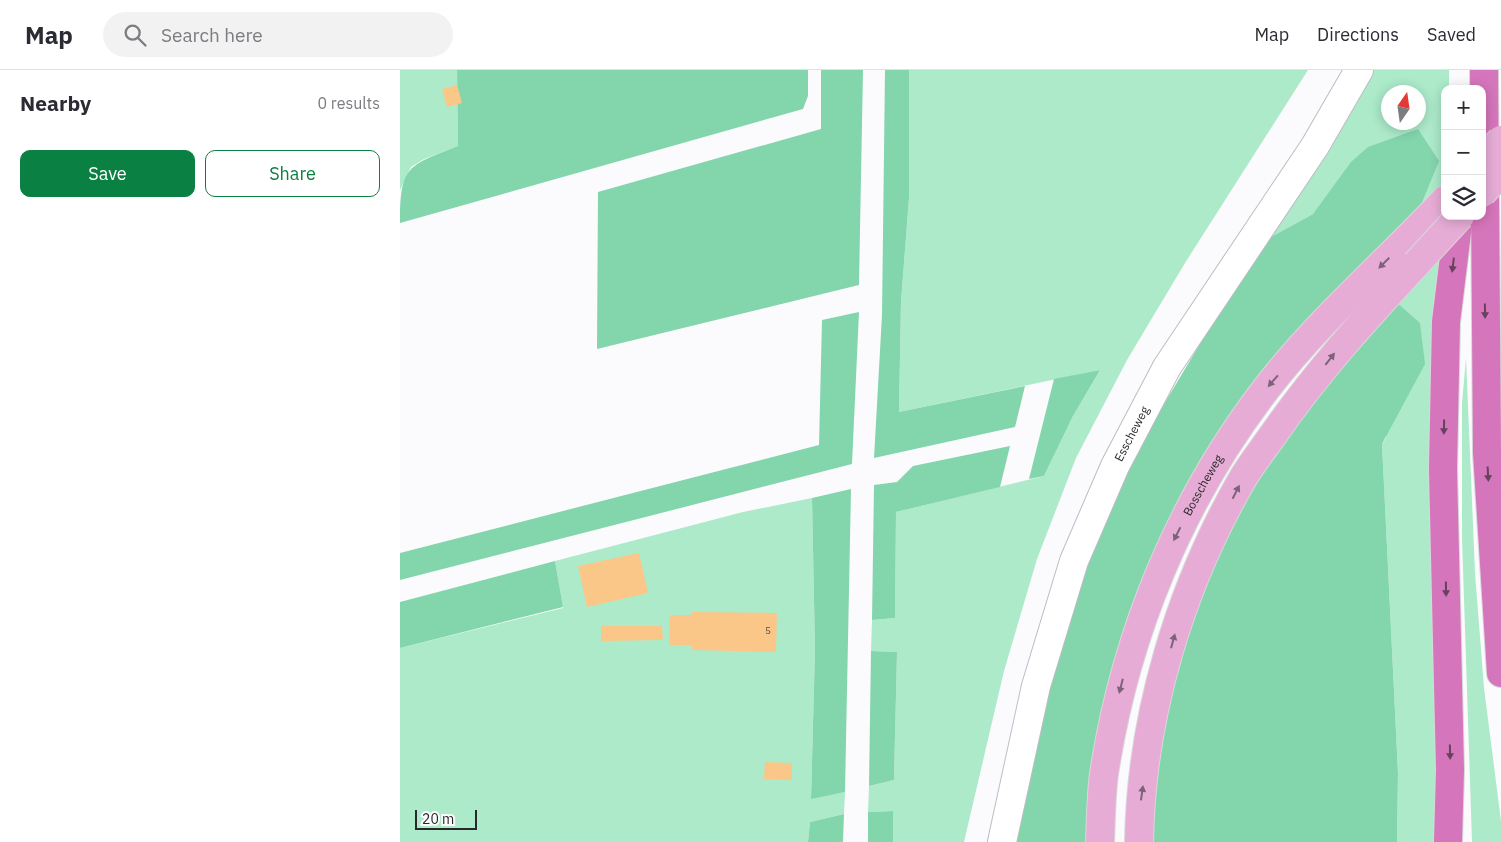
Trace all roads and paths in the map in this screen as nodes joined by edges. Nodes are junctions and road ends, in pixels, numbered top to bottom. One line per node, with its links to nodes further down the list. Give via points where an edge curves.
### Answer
1 (1359, 70): 13 (street, Esscheweg, via 1315,146 1167,367 1115,466 1074,561 1036,686)
2 (1476, 70): 4 (highway)
3 (1484, 70): 12 (highway, one-way to 12, via 1486,453)
4 (1474, 85)
5 (1501, 140): 6 (main road, bridge)
6 (1486, 156)
7 (1501, 173): 8 (main road, bridge)
8 (1486, 189)
9 (1441, 204): 14 (main road, Bosscheweg, one-way to 14, via 1315,332 1266,389 1216,463 1176,536 1144,612 1125,671 1104,776)
10 (1456, 220): 15 (main road, one-way to 10, bridge, via 1140,809 1152,722 1178,622 1206,550 1243,477 1294,404 1338,349)
11 (1459, 220): 16 (highway, one-way to 16, via 1446,322 1443,469 1450,770)
12 (1501, 673)
13 (1002, 842)
14 (1100, 842)
15 (1139, 842)
16 (1448, 842)

